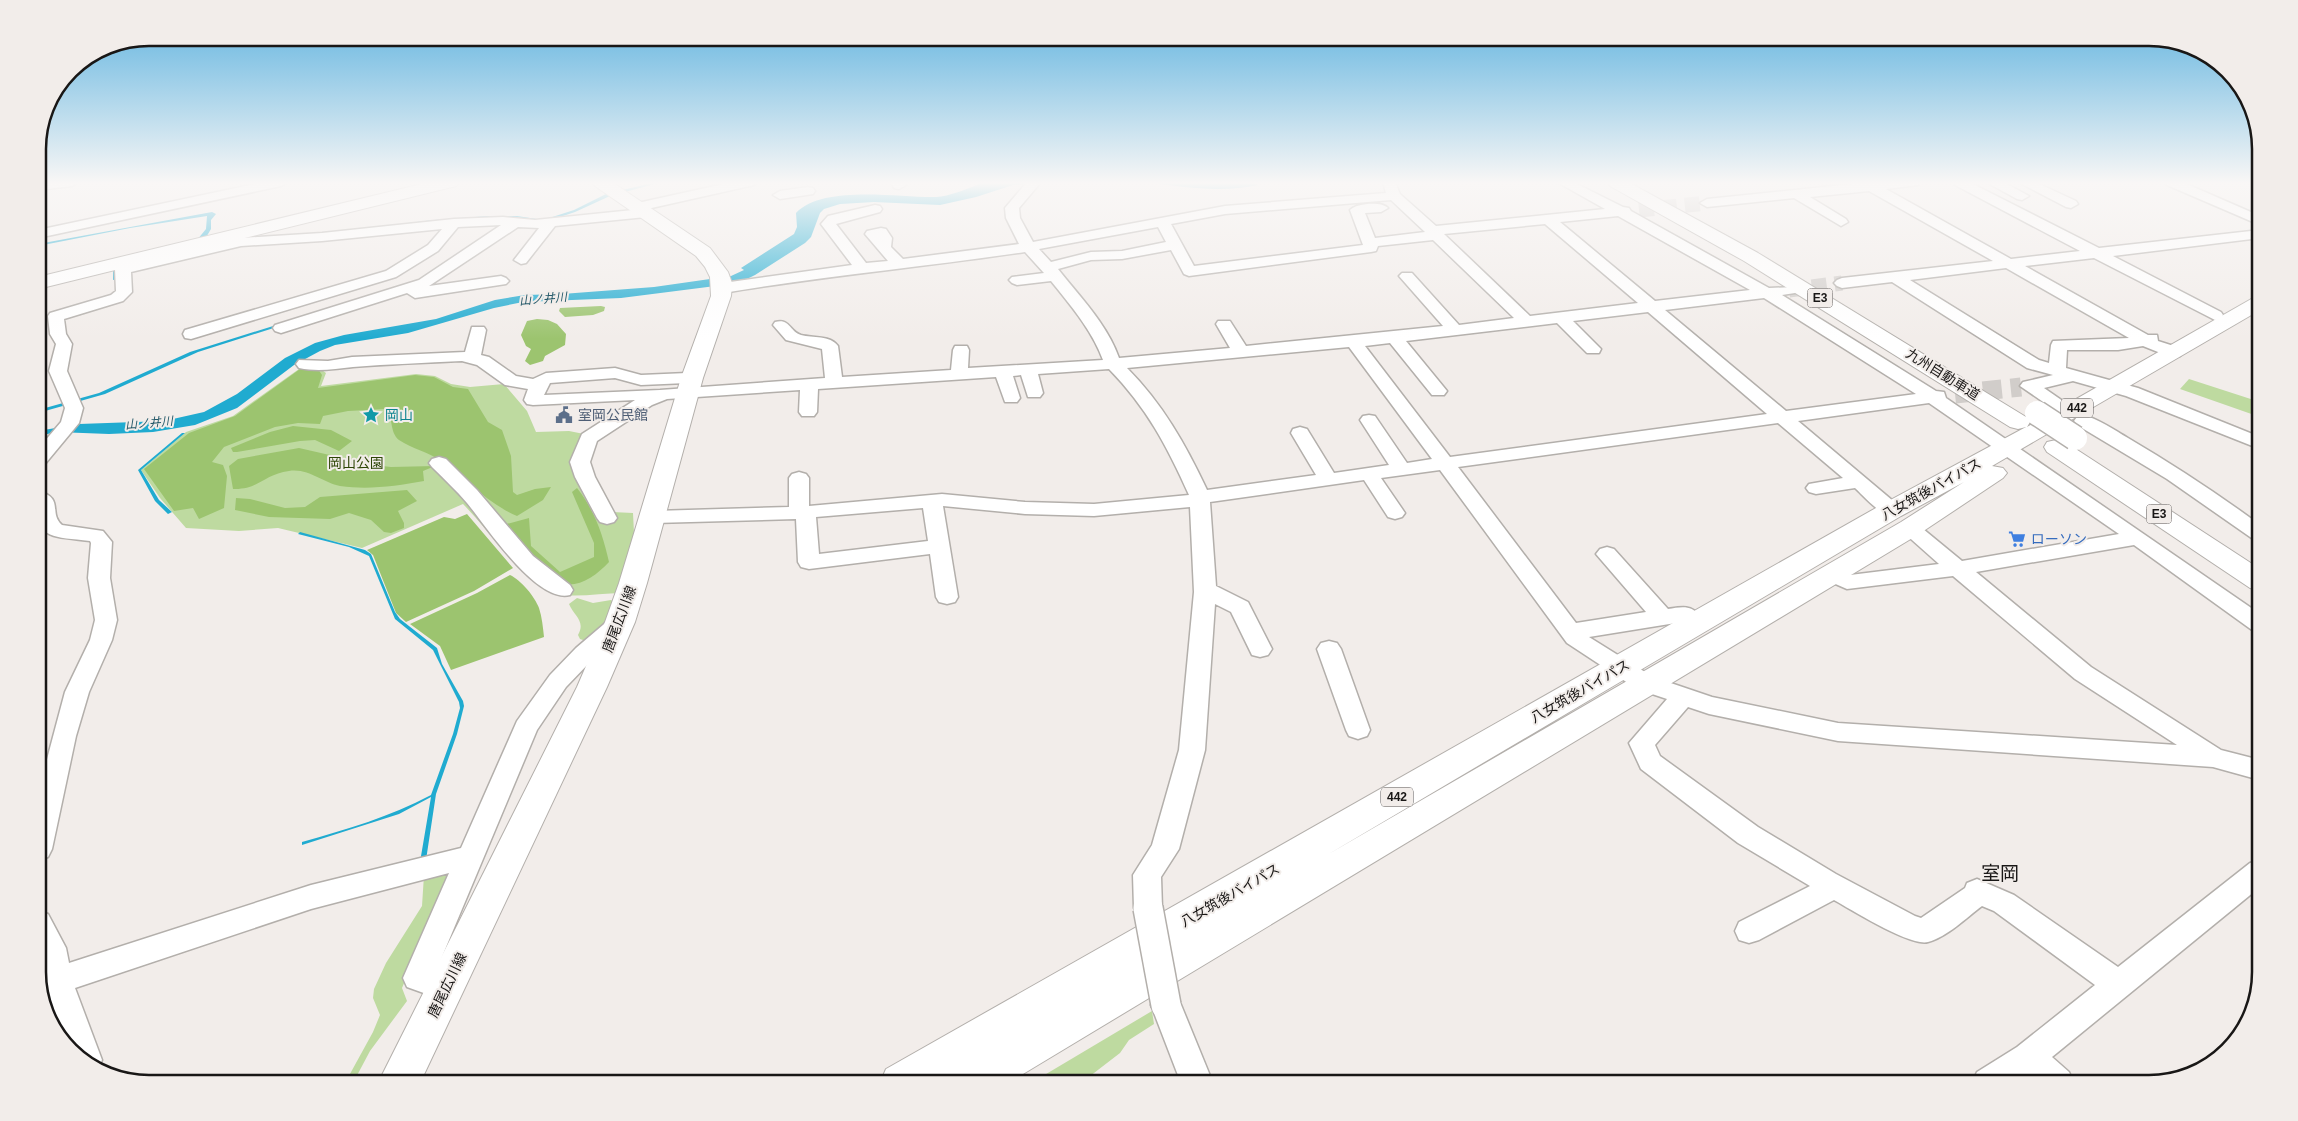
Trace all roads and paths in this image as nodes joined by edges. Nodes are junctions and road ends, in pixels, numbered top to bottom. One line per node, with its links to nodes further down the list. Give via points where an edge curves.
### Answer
1 (253, 234): 23 (main road)
2 (340, 234): 21 (street)
3 (444, 234): 40 (street, via 433,248)
4 (497, 234): 53 (street, via 424,283)
5 (541, 234): 32 (street)
6 (678, 234): 48 (main road, via 715,263)
7 (836, 234): 37 (street)
8 (1021, 234): 26 (street)
9 (1097, 234): 26 (street)
10 (1169, 234): 24 (street)
11 (1366, 234): 29 (street, via 1371,248)
12 (1436, 234): 58 (street)
13 (1565, 234): 54 (street)
14 (1662, 234): 52 (street)
15 (1704, 234): 31 (main road)
16 (1711, 234): 31 (main road, 九州自動車道 / E3)
17 (1747, 234): 93 (main road, 九州自動車道 / E3)
18 (1959, 234): 33 (street)
19 (2060, 234): 28 (street)
20 (2252, 235): 28 (street)
21 (287, 240): 23 (street); 30 (street)
22 (1309, 241): 29 (street)
23 (220, 243): 36 (main road)
24 (1175, 245): 38 (street, via 1189,271); 39 (street, via 1122,255 1091,256)
25 (884, 247): 34 (street)
26 (1028, 247): 34 (street); 39 (street)
27 (1234, 250): 35 (street)
28 (2096, 253): 33 (street); 56 (street)
29 (1321, 254): 35 (street)
30 (278, 257)
31 (1752, 257): 93 (main road, 九州自動車道 / E3)
32 (521, 260)
33 (2011, 263): 42 (street); 67 (street)
34 (899, 264): 37 (street)
35 (1244, 264): 38 (street)
36 (122, 267): 45 (main road); 98 (street, via 124,292 116,298 56,316 58,334 64,344 58,371 71,410 57,439)
37 (862, 268): 48 (street)
38 (1194, 270): 49 (street)
39 (1053, 273): 44 (street); 50 (street); 75 (street, via 1086,314 1106,345)
40 (383, 276): 43 (street); 65 (street)
41 (1407, 276): 64 (street)
42 (1895, 277): 47 (street); 79 (street, via 2033,364)
43 (339, 278)
44 (1016, 280)
45 (46, 281)
46 (501, 281): 53 (street)
47 (1842, 283)
48 (722, 284): 82 (main road, 唐尾広川線)
49 (1200, 286)
50 (1038, 289)
51 (1789, 290): 52 (street)
52 (1766, 292): 54 (street); 88 (street)
53 (382, 297): 62 (street, via 351,312)
54 (1650, 306): 57 (street); 92 (street)
55 (2252, 306): 69 (main road, 八女筑後バイパス / 442)
56 (2215, 315)
57 (1560, 317): 58 (street); 70 (street)
58 (1526, 321): 64 (street)
59 (2252, 323): 83 (main road, 八女筑後バイパス / 442)
60 (1224, 324): 72 (street)
61 (781, 325): 80 (street, via 786,334 795,338 838,345)
62 (281, 328)
63 (478, 330): 73 (street)
64 (1455, 330): 66 (street)
65 (191, 334)
66 (1394, 337): 68 (street); 84 (street)
67 (2146, 340): 69 (street); 79 (street, via 2118,345 2059,345)
68 (1354, 342): 72 (street); 101 (street)
69 (2169, 345): 83 (main road, 八女筑後バイパス / 442)
70 (1593, 349)
71 (961, 350): 78 (street)
72 (1241, 352): 75 (street)
73 (472, 357): 74 (street, via 437,356 328,366); 87 (street)
74 (305, 364)
75 (1113, 364): 76 (street); 108 (street, via 1138,389 1158,416 1180,453)
76 (1028, 370): 77 (street); 85 (street)
77 (1003, 372): 78 (street); 89 (street)
78 (959, 374): 80 (street, via 870,388)
79 (2064, 374): 83 (street); 90 (street, via 2025,387)
80 (834, 383): 81 (street)
81 (809, 384): 82 (street); 91 (street)
82 (681, 388): 87 (street); 87 (street, via 615,373 546,378 540,381); 113 (main road, 唐尾広川線); 114 (street, via 646,402 588,438 580,462)
83 (2123, 390): 96 (main road, 八女筑後バイパス / 442); 97 (street); 99 (main road, 八女筑後バイパス / 442)
84 (1438, 391)
85 (1034, 393)
86 (1955, 394): 88 (street)
87 (539, 395)
88 (1932, 397): 92 (street); 99 (street)
89 (1011, 398)
90 (2061, 406)
91 (808, 412)
92 (1780, 417): 101 (street); 106 (street)
93 (2027, 417): 96 (main road, 九州自動車道 / E3)
94 (1369, 420): 102 (street)
95 (1300, 433): 105 (street)
96 (2072, 435): 99 (main road, 八女筑後バイパス / 442); 116 (street, via 2123,442); 120 (main road, 九州自動車道 / E3); 123 (main road, 九州自動車道 / E3)
97 (2252, 440)
98 (46, 451)
99 (2014, 452): 115 (main road, 八女筑後バイパス / 442); 117 (street)
100 (439, 463): 124 (street, via 509,542 549,582)
101 (1446, 464): 102 (street); 131 (street)
102 (1402, 470): 103 (street)
103 (1369, 474): 105 (street); 112 (street)
104 (799, 478): 111 (street)
105 (1330, 480): 108 (street)
106 (1858, 482): 107 (street); 115 (street)
107 (1816, 488)
108 (1200, 499): 109 (street, via 1094,510); 125 (street)
109 (932, 501): 111 (street); 118 (street)
110 (46, 510): 139 (street, via 49,525 56,531 96,535 102,542 99,578 106,620 101,640 77,692)
111 (802, 513): 113 (street); 118 (street, via 809,562)
112 (1395, 513)
113 (654, 517): 130 (main road, 唐尾広川線)
114 (607, 518)
115 (1901, 519): 121 (street); 122 (main road, 八女筑後バイパス / 442); 134 (main road, 八女筑後バイパス / 442)
116 (2252, 529)
117 (2136, 538): 121 (street); 129 (street)
118 (939, 546): 126 (street)
119 (1607, 554): 128 (street)
120 (2252, 556)
121 (1959, 568): 122 (street, via 1847,582); 137 (street, via 2083,673)
122 (1832, 574): 134 (main road, 八女筑後バイパス / 442)
123 (2252, 576)
124 (562, 590)
125 (1205, 590): 133 (street, via 1240,607); 153 (street, bridge, via 1192,750 1165,849 1147,875 1148,908 1166,1005)
126 (946, 596)
127 (1688, 616): 128 (street)
128 (1663, 617): 131 (street)
129 (2252, 619)
130 (620, 622): 140 (street, via 558,681 526,727); 147 (main road, 唐尾広川線, via 592,688)
131 (1570, 632): 134 (street)
132 (1329, 649): 136 (street)
133 (1260, 650)
134 (1633, 675): 135 (street); 151 (main road, 八女筑後バイパス / 442, via 1187,920); 152 (main road, 八女筑後バイパス / 442, via 1213,942)
135 (1683, 696): 137 (street, via 1709,705 1838,732); 142 (street, via 1642,743 1650,762 1748,835)
136 (1358, 730)
137 (2213, 757): 138 (street)
138 (2252, 768)
139 (46, 795)
140 (471, 856): 145 (street, via 311,897); 147 (street, via 418,978)
141 (2252, 877): 146 (street)
142 (1834, 887): 143 (street); 146 (street, via 1909,927 1925,931 1977,893 2004,903)
143 (1749, 931)
144 (46, 938): 145 (street, via 51,948)
145 (49, 984): 148 (street)
146 (2119, 985): 149 (street)
147 (446, 988): 150 (main road, 唐尾広川線)
148 (80, 1048)
149 (2028, 1057): 154 (street); 155 (street)
150 (403, 1075)
151 (917, 1075)
152 (986, 1075)
153 (1193, 1075)
154 (2001, 1075)
155 (2048, 1075)

